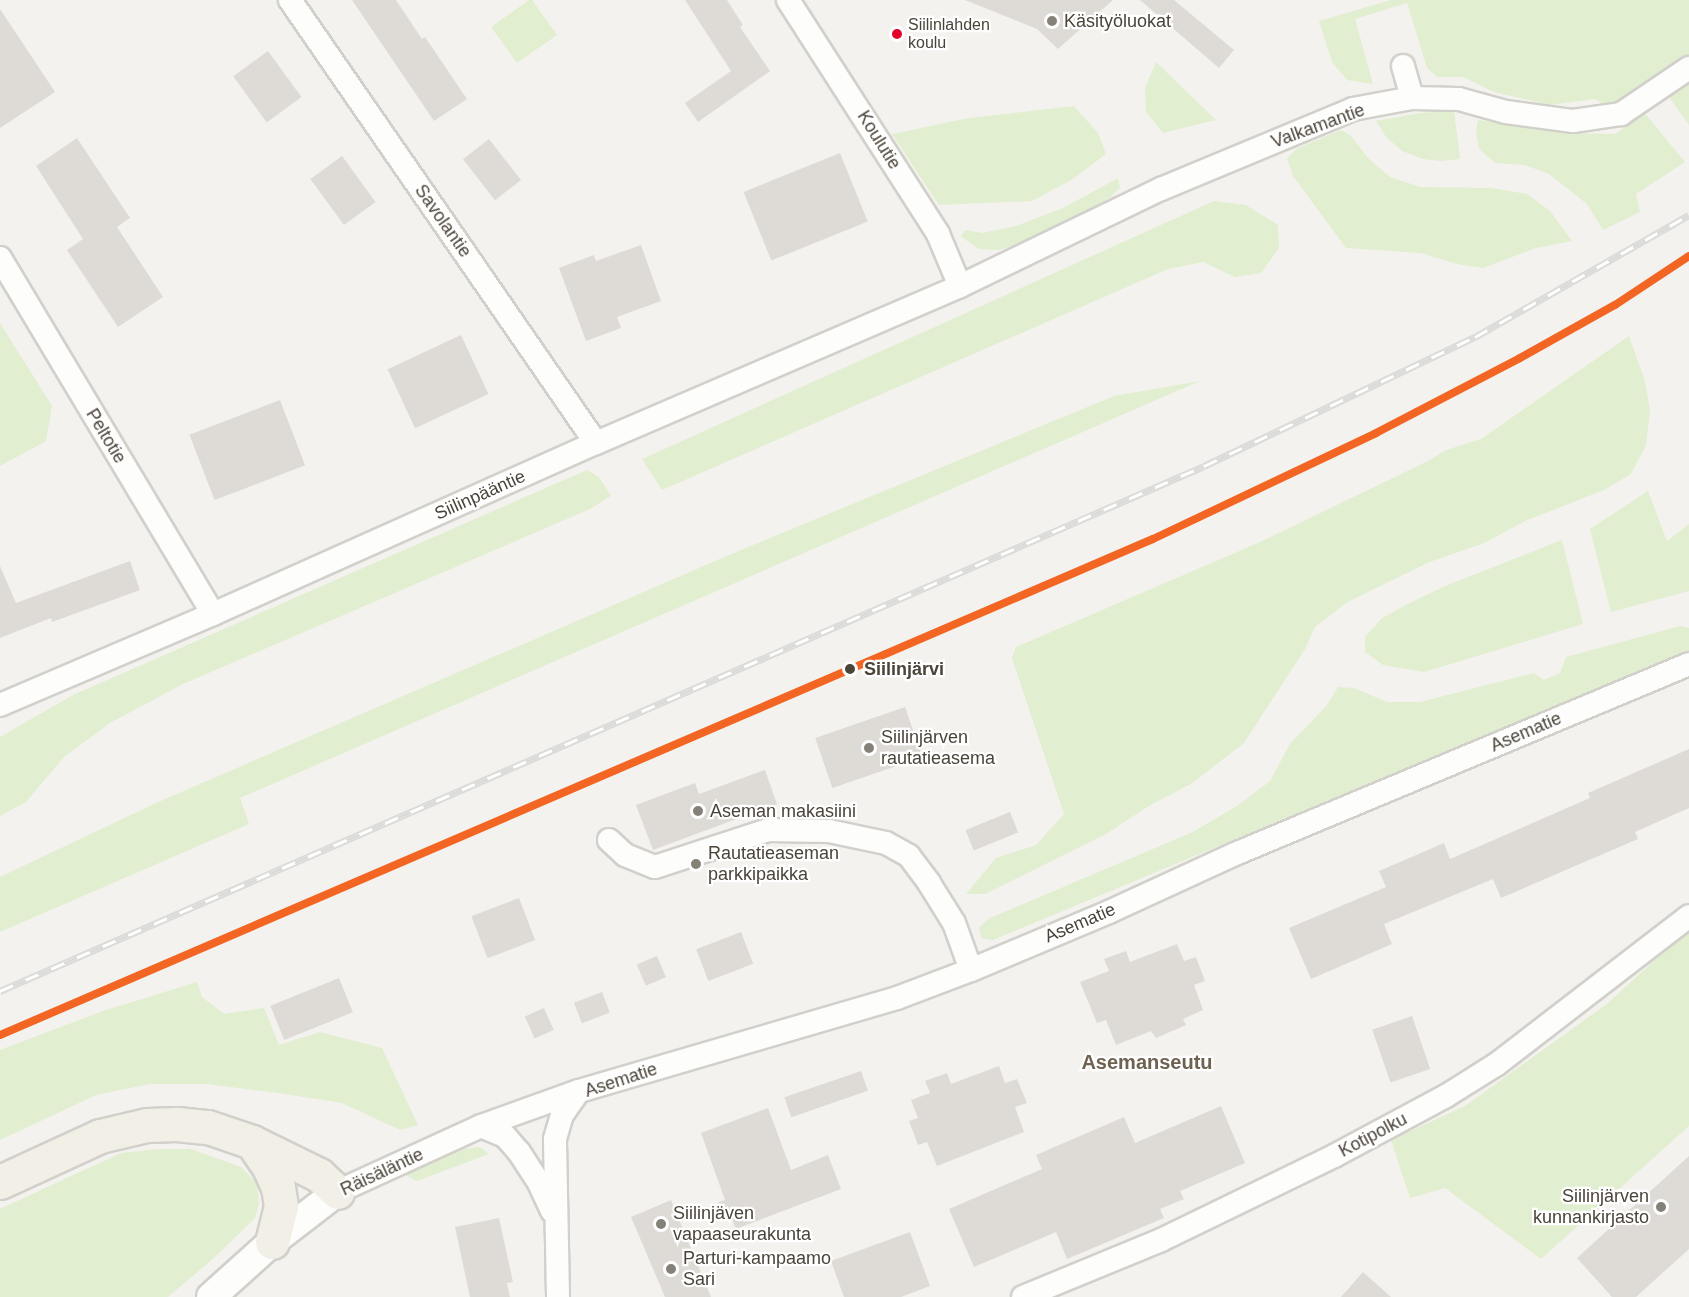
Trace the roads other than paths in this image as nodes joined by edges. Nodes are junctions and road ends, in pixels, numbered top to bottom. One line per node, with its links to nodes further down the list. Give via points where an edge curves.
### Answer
1 (290, 0): 8 (street, Savolantie)
2 (789, 0): 7 (street, Koulutie, via 938,234)
3 (1403, 66): 5 (street)
4 (1689, 68): 5 (street, Valkamantie, via 1621,114 1573,121 1506,112 1459,99)
5 (1412, 98): 7 (street, Valkamantie, via 1353,109 1255,149 1161,189)
6 (0, 258): 9 (street, Peltotie)
7 (960, 286): 8 (street, Siilinpääntie)
8 (596, 443): 9 (street, Siilinpääntie)
9 (213, 614): 11 (street, Siilinpääntie)
10 (1689, 664): 14 (street, Asematie)
11 (0, 705)
12 (609, 840): 14 (street, via 625,855 655,867 768,830 829,831 886,843 909,856 929,883 954,923)
13 (1689, 916): 24 (street, Kotipolku, via 1497,1064 1446,1096 1334,1156 1161,1240)
14 (970, 970): 15 (street, Asematie, via 897,998)
15 (579, 1091): 16 (street, Räisäläntie); 20 (street, Asematie, via 562,1115 555,1139)
16 (482, 1126): 19 (street, Räisäläntie); 20 (street, Asematie, via 505,1136 519,1152)
17 (252, 1142): 18 (main road, via 208,1127 147,1125 100,1136); 19 (main road, via 319,1175); 21 (main road, via 278,1187 281,1206)
18 (0, 1182)
19 (337, 1192): 21 (street, Räisäläntie)
20 (555, 1218): 23 (street, Asematie)
21 (272, 1242): 22 (street, Räisäläntie)
22 (211, 1297)
23 (558, 1297)
24 (1023, 1297)

